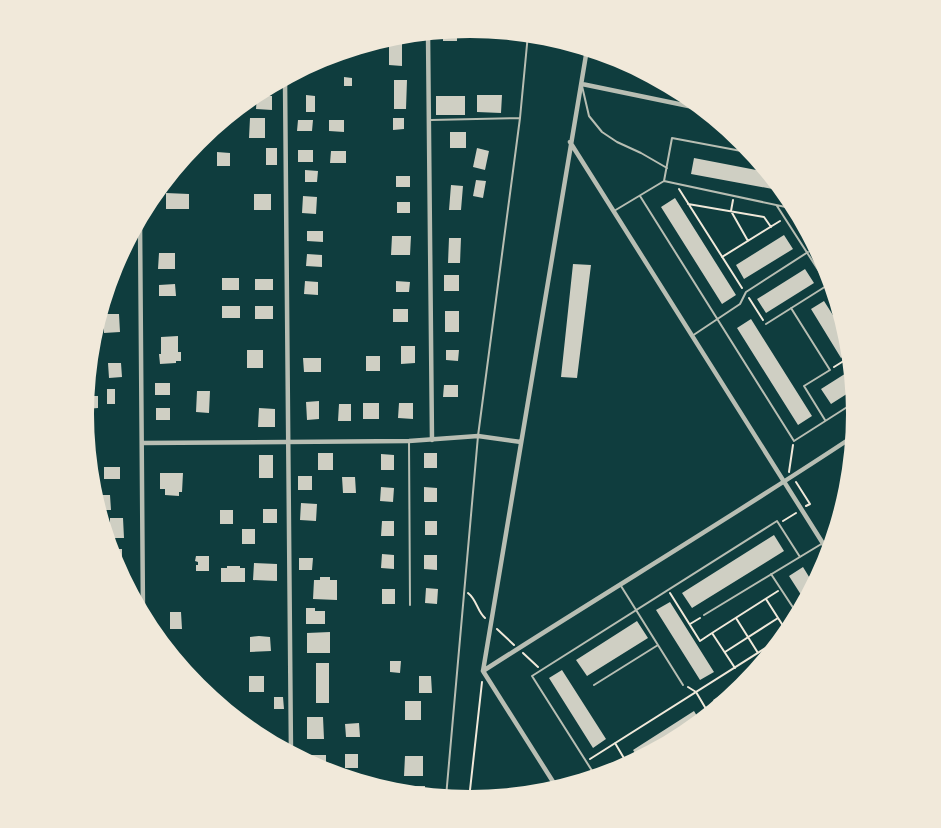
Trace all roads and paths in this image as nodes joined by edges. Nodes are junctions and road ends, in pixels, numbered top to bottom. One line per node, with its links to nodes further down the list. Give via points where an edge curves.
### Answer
1 (428, 40): 8 (street)
2 (527, 42): 7 (lane)
3 (586, 55): 4 (street)
4 (582, 84): 6 (street); 9 (street); 11 (lane, via 589,116 602,132)
5 (284, 87): 40 (street)
6 (685, 104)
7 (520, 118): 8 (lane); 38 (lane)
8 (428, 120): 39 (street)
9 (570, 142): 19 (street); 43 (street)
10 (740, 151): 11 (lane, via 672,138)
11 (666, 168): 12 (lane)
12 (664, 180): 13 (lane); 14 (lane)
13 (675, 183): 15 (lane); 16 (path)
14 (640, 196): 19 (lane); 31 (lane)
15 (734, 196): 17 (lane); 20 (path)
16 (688, 204): 20 (path); 26 (path)
17 (777, 206): 18 (lane); 21 (lane)
18 (785, 207)
19 (614, 211): 33 (street)
20 (731, 212): 22 (path, via 764,217); 24 (path)
21 (785, 218): 22 (path); 25 (lane)
22 (770, 226): 24 (path)
23 (140, 233): 44 (street)
24 (748, 241): 26 (path)
25 (808, 252): 27 (lane); 29 (lane)
26 (722, 257): 29 (path)
27 (816, 265)
28 (825, 287): 30 (lane)
29 (745, 292): 31 (lane, via 740,304); 32 (path)
30 (791, 308): 32 (lane); 35 (lane)
31 (717, 320): 33 (lane); 37 (lane, via 794,441)
32 (766, 324)
33 (692, 336): 45 (street)
34 (843, 361): 35 (path)
35 (830, 370): 37 (lane, via 804,386)
36 (847, 407): 37 (lane)
37 (825, 420)
38 (478, 436): 39 (street); 43 (street); 52 (lane)
39 (432, 440): 41 (street)
40 (288, 441): 41 (street); 44 (street); 79 (street)
41 (409, 441): 55 (lane)
42 (846, 441): 45 (street)
43 (521, 442): 61 (street)
44 (142, 443): 54 (street)
45 (784, 482): 46 (street); 49 (street)
46 (823, 543): 47 (lane)
47 (800, 557): 48 (lane); 50 (lane, via 777,521)
48 (771, 574): 51 (lane); 58 (lane)
49 (620, 584): 57 (lane); 67 (street)
50 (668, 590): 57 (lane); 62 (path)
51 (781, 590): 53 (path); 56 (lane)
52 (465, 591): 61 (path, via 474,597 480,614); 84 (lane)
53 (766, 599): 59 (path); 60 (path)
54 (143, 600)
55 (410, 605)
56 (793, 608)
57 (636, 610): 66 (lane); 72 (lane)
58 (704, 615): 62 (path)
59 (736, 618): 64 (path); 65 (path)
60 (778, 618): 63 (path); 65 (path)
61 (491, 624): 67 (path); 73 (street)
62 (690, 624): 64 (path, via 700,641)
63 (782, 625)
64 (712, 633): 69 (path)
65 (748, 637): 69 (path); 70 (path)
66 (658, 645): 74 (lane); 75 (lane)
67 (518, 648): 72 (path); 73 (street)
68 (764, 649): 70 (path)
69 (725, 652): 71 (path)
70 (758, 653): 71 (path)
71 (735, 668): 76 (path)
72 (542, 670): 81 (lane, via 532,676)
73 (483, 671): 83 (street); 85 (path)
74 (594, 685)
75 (684, 685): 76 (path)
76 (696, 692): 77 (path); 78 (path)
77 (706, 708)
78 (614, 743): 80 (path); 81 (path)
79 (291, 745)
80 (624, 758)
81 (586, 761): 82 (lane)
82 (592, 771)
83 (553, 781)
84 (447, 790)
85 (470, 790)

